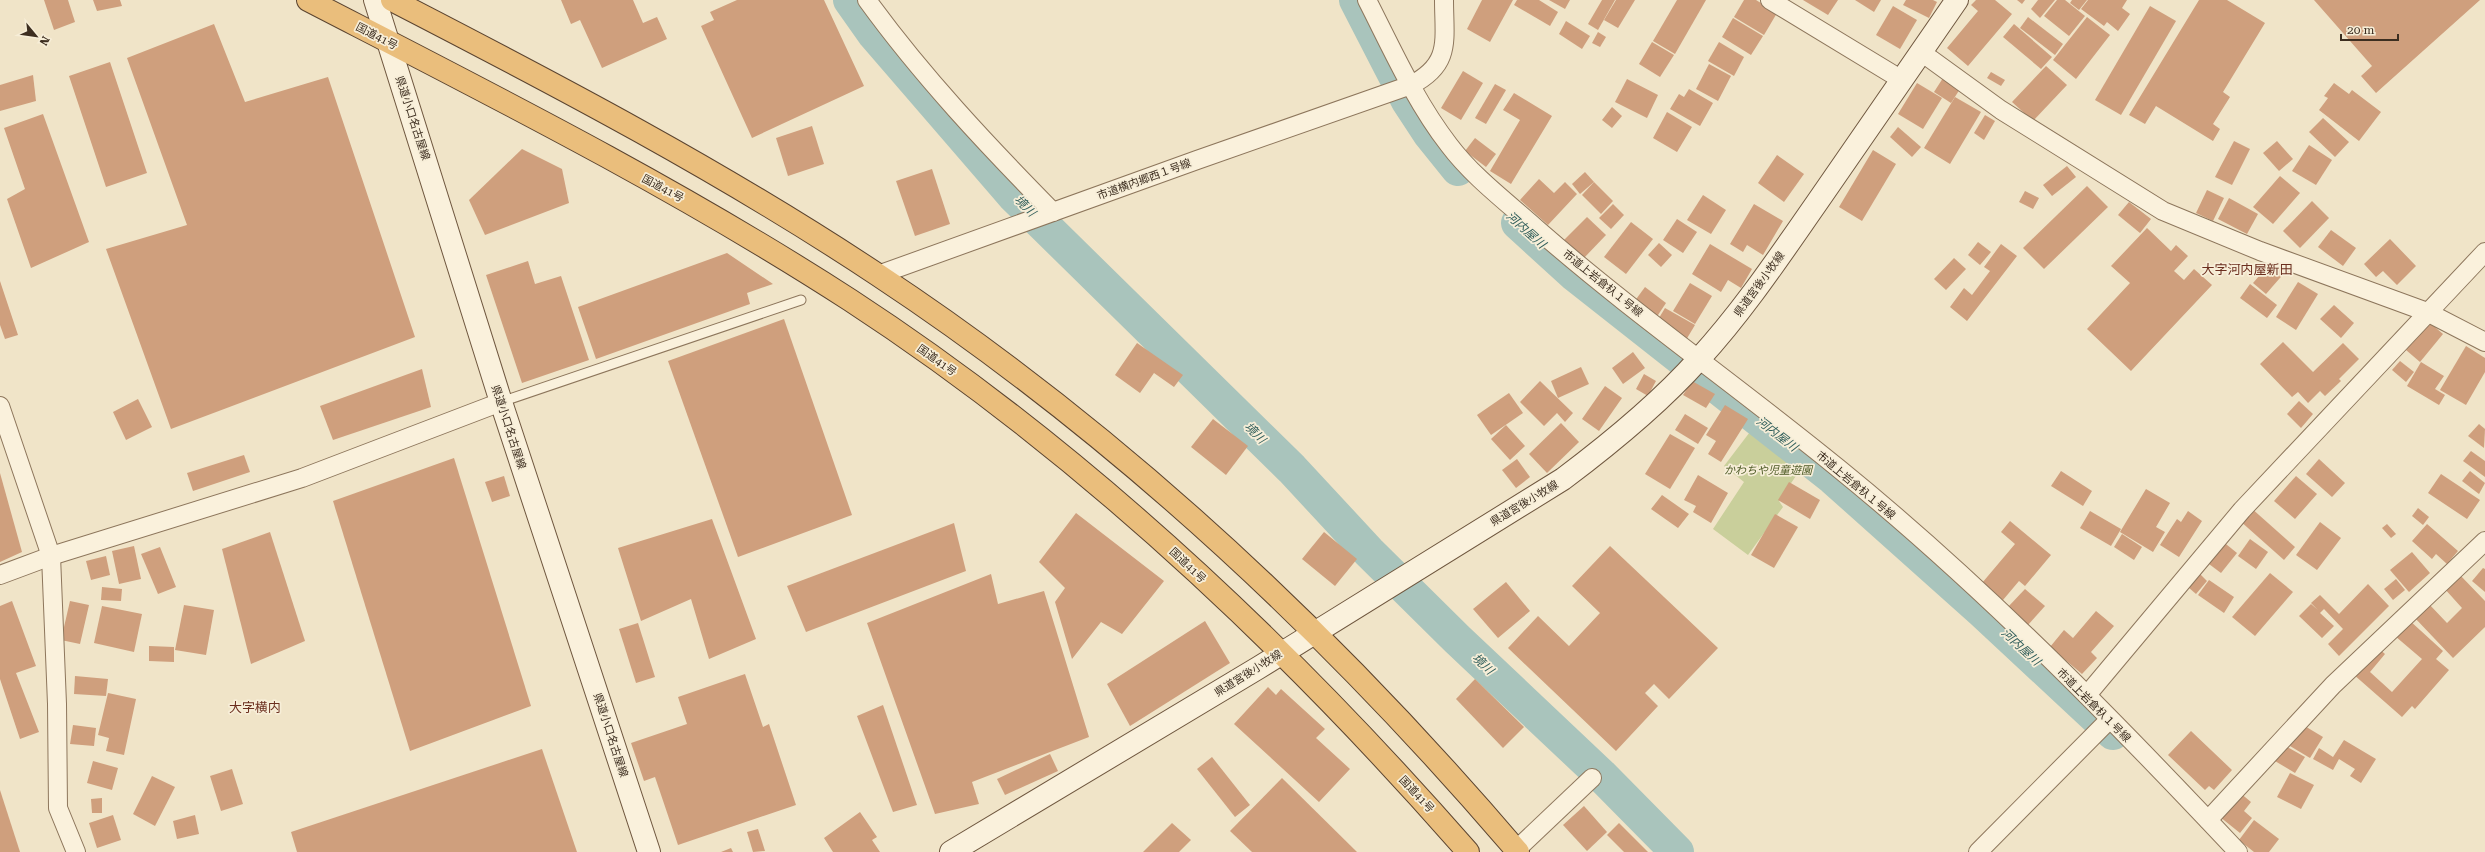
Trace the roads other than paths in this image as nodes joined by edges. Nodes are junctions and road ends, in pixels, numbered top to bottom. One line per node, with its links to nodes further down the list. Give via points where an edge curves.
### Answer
1 (308, 0): 9 (highway, 国道41号)
2 (375, 0): 9 (main road, 県道小口名古屋線)
3 (392, 0): 15 (highway, via 559,86 723,179)
4 (867, 0): 13 (street, via 893,36 1015,175)
5 (1367, 0): 12 (street, 市道上岩倉杁１号線)
6 (1444, 0): 12 (street, 市道横内郷西１号線, via 1444,46 1440,61 1431,73)
7 (1772, 0): 11 (street)
8 (1957, 0): 10 (main road, 県道宮後小牧線)
9 (389, 42): 20 (main road, 県道小口名古屋線); 26 (highway, 国道41号, via 689,201 882,322 958,375 1076,467 1155,533)
10 (1921, 52): 11 (main road, 県道宮後小牧線); 17 (street, via 2001,110 2163,211 2260,251)
11 (1902, 80): 19 (main road, 県道宮後小牧線, via 1762,281)
12 (1411, 85): 13 (street, 市道横内郷西１号線); 19 (street, 市道上岩倉杁１号線, via 1449,145 1475,173 1580,267)
13 (1054, 212): 15 (street, 市道横内郷西１号線)
14 (2485, 252): 17 (street)
15 (878, 275): 25 (highway, via 1011,371 1110,448 1222,543)
16 (801, 300): 20 (lane)
17 (2427, 312): 18 (street); 27 (street, via 2242,510)
18 (2485, 342)
19 (1698, 360): 25 (main road, 県道宮後小牧線, via 1625,429 1563,479); 27 (street, 市道上岩倉杁１号線, via 1839,468 1967,580)
20 (501, 402): 23 (street, via 302,478); 33 (main road, 県道小口名古屋線)
21 (0, 406): 23 (street)
22 (2485, 541): 30 (street, via 2333,685)
23 (51, 556): 24 (street); 32 (street, via 58,808)
24 (0, 575)
25 (1315, 631): 26 (main road, 県道宮後小牧線); 31 (highway, via 1456,781)
26 (1283, 652): 34 (main road, 県道宮後小牧線); 35 (highway, 国道41号, via 1427,804)
27 (2087, 695): 28 (street, 市道上岩倉杁１号線)
28 (2109, 720): 30 (street, 市道上岩倉杁１号線); 36 (street)
29 (1592, 778): 31 (street)
30 (2208, 820): 37 (street, 市道上岩倉杁１号線)
31 (1517, 851)
32 (76, 852)
33 (650, 852)
34 (951, 852)
35 (1468, 852)
36 (1978, 852)
37 (2238, 852)

